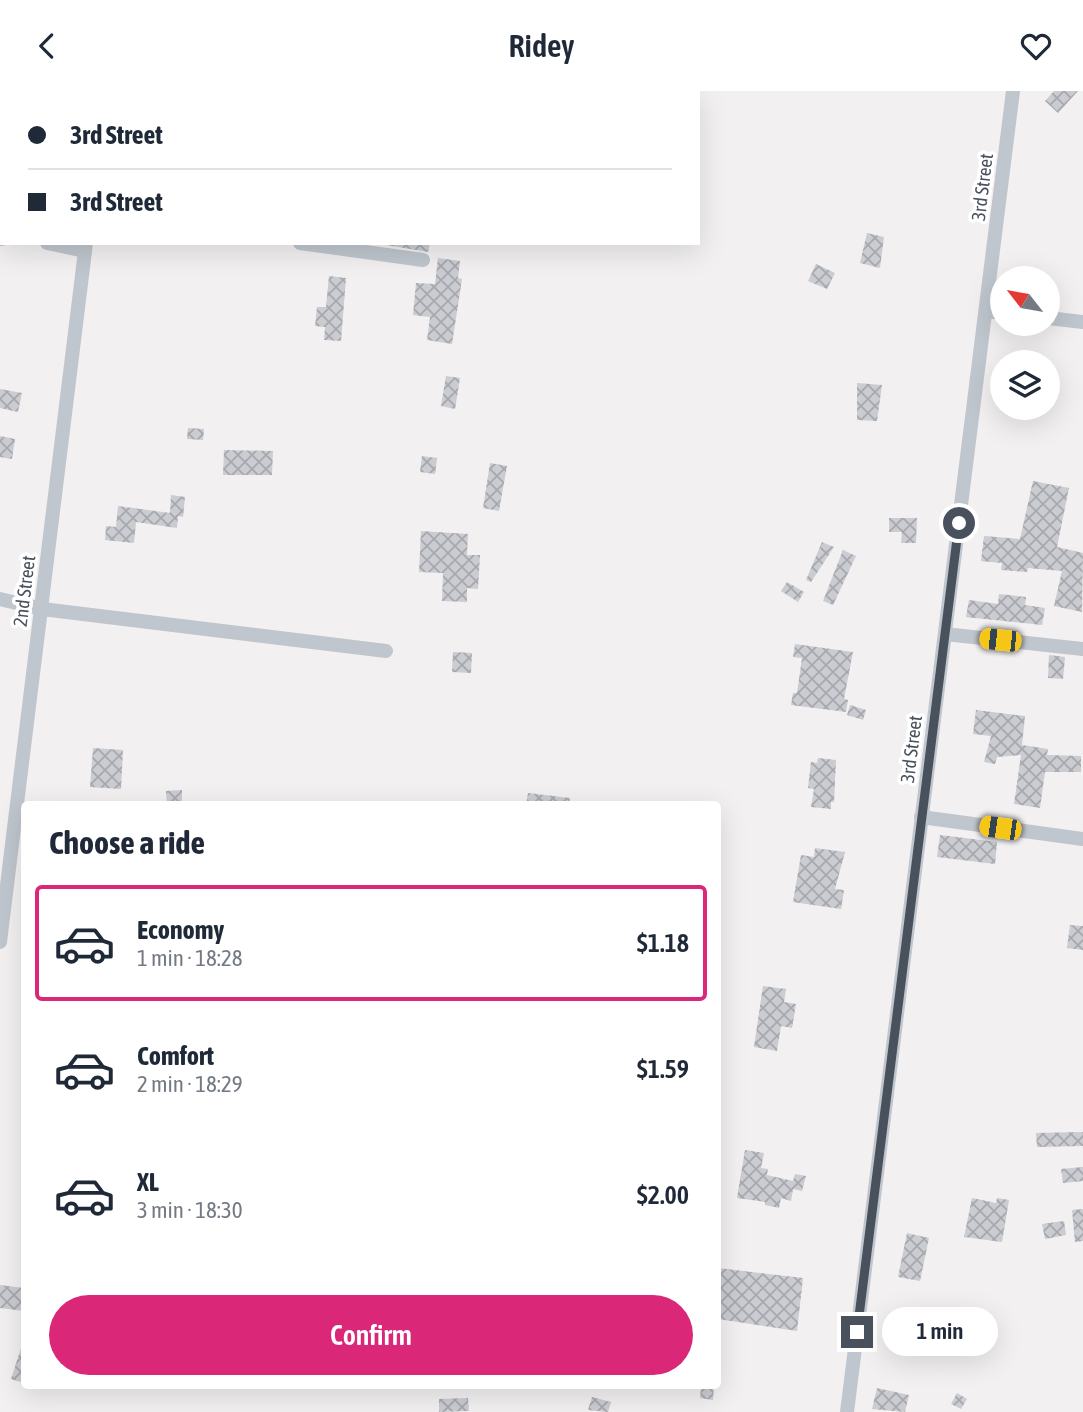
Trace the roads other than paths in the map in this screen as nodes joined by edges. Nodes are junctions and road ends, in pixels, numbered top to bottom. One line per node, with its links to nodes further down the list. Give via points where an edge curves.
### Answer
1 (1013, 91): 6 (street, 3rd Street)
2 (66, 245): 4 (street)
3 (314, 245): 5 (street)
4 (86, 247): 11 (street, 2nd Street)
5 (423, 260)
6 (986, 311): 7 (street); 12 (street, 3rd Street)
7 (990, 311)
8 (1060, 320): 9 (street)
9 (1083, 322)
10 (0, 599): 11 (street)
11 (42, 609): 14 (street); 17 (street, 2nd Street)
12 (945, 634): 13 (street); 15 (street, 3rd Street)
13 (1083, 649)
14 (386, 651)
15 (921, 817): 16 (street); 18 (street, 3rd Street)
16 (1083, 839)
17 (0, 942)
18 (847, 1412)

